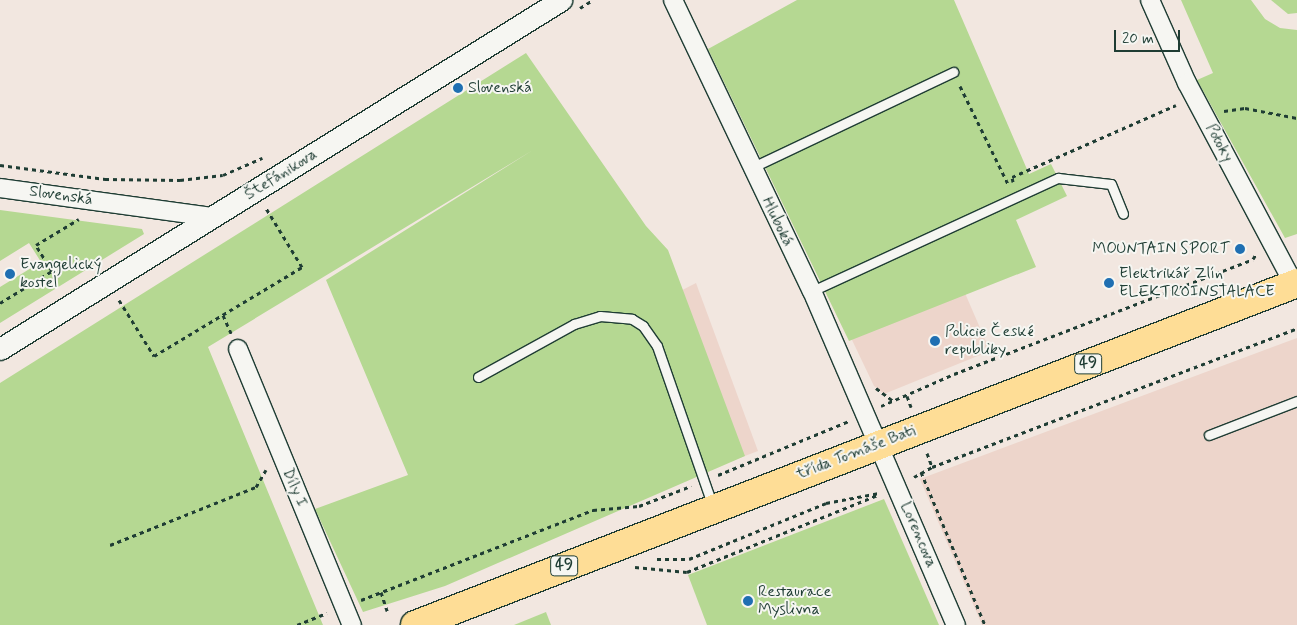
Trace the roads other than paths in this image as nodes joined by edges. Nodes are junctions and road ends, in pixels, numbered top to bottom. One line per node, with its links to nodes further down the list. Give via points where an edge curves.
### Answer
1 (562, 0): 8 (street, Štefánikova)
2 (673, 0): 5 (street, Hluboká)
3 (1150, 0): 9 (street, Potoky, via 1204,114)
4 (953, 72): 5 (lane)
5 (751, 168): 10 (street, Hluboká)
6 (0, 188): 8 (street, Slovenská)
7 (1123, 214): 10 (lane, via 1111,184 1058,178)
8 (212, 217): 11 (street, Štefánikova)
9 (1295, 284): 16 (main road, třída Tomáše Bati / 49)
10 (812, 291): 16 (street, Hluboká)
11 (0, 349)
12 (238, 349): 18 (street, Díly I)
13 (478, 377): 17 (lane, via 574,324 600,316 632,319 643,326 657,346)
14 (1297, 401): 15 (lane)
15 (1209, 435)
16 (879, 444): 17 (main road, třída Tomáše Bati / 49); 20 (street, Lorencova, via 891,490)
17 (713, 507): 19 (main road, třída Tomáše Bati / 49)
18 (352, 625)
19 (415, 625)
20 (956, 625)

